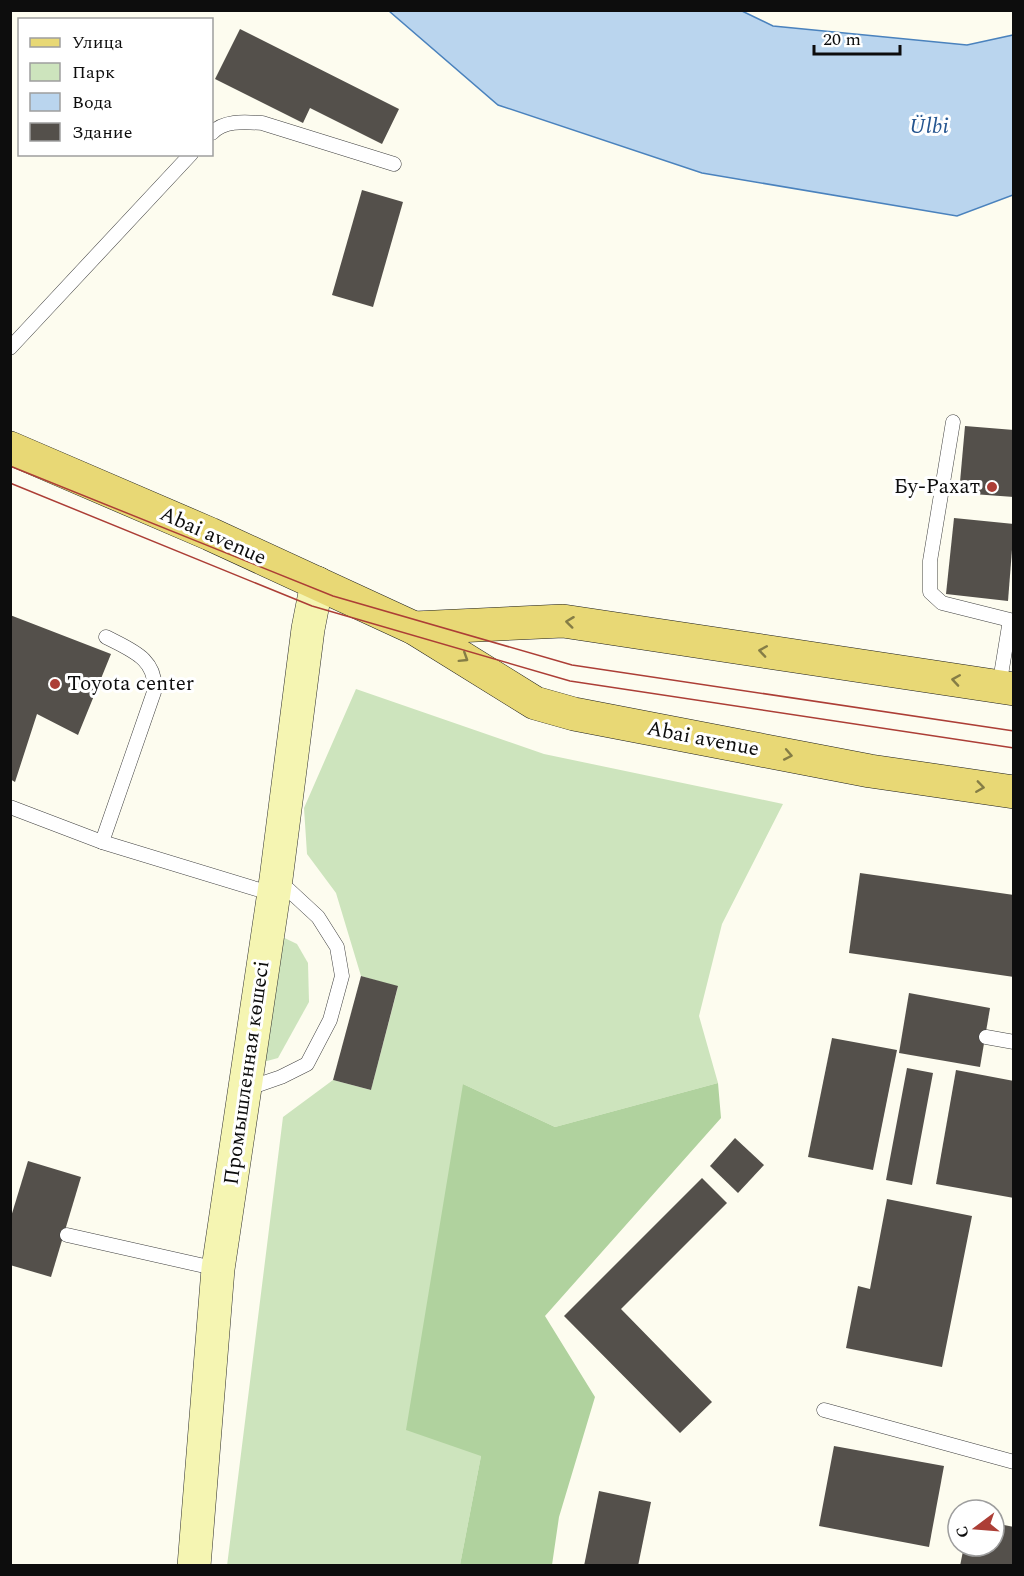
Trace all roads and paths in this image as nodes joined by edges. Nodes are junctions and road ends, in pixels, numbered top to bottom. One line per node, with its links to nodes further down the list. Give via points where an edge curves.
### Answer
1 (213, 132): 3 (lane, via 235,123 262,123)
2 (189, 156): 4 (lane)
3 (394, 164)
4 (10, 348)
5 (953, 422): 10 (lane, via 930,561 930,592 942,603 1010,620)
6 (10, 448): 7 (main road, Abai avenue)
7 (317, 582): 8 (main road, Abai avenue); 14 (main road, Промышленная көшесі)
8 (414, 628): 10 (main road, Abai avenue, one-way to 8, via 563,621); 11 (main road, Abai avenue, one-way to 11, via 535,703 574,714 870,771)
9 (106, 638): 13 (lane, via 141,656 152,669 155,681)
10 (1006, 688)
11 (1014, 792)
12 (10, 807): 13 (lane)
13 (102, 842): 14 (lane)
14 (275, 886): 17 (main road, Промышленная көшесі); 17 (lane, via 318,917 337,947 342,976 330,1020 307,1064)
15 (986, 1037): 16 (lane)
16 (1014, 1042)
17 (244, 1089): 19 (main road, Промышленная көшесі)
18 (67, 1235): 19 (lane)
19 (218, 1269): 22 (main road, Промышленная көшесі)
20 (824, 1410): 21 (lane)
21 (1014, 1462)
22 (194, 1566)

